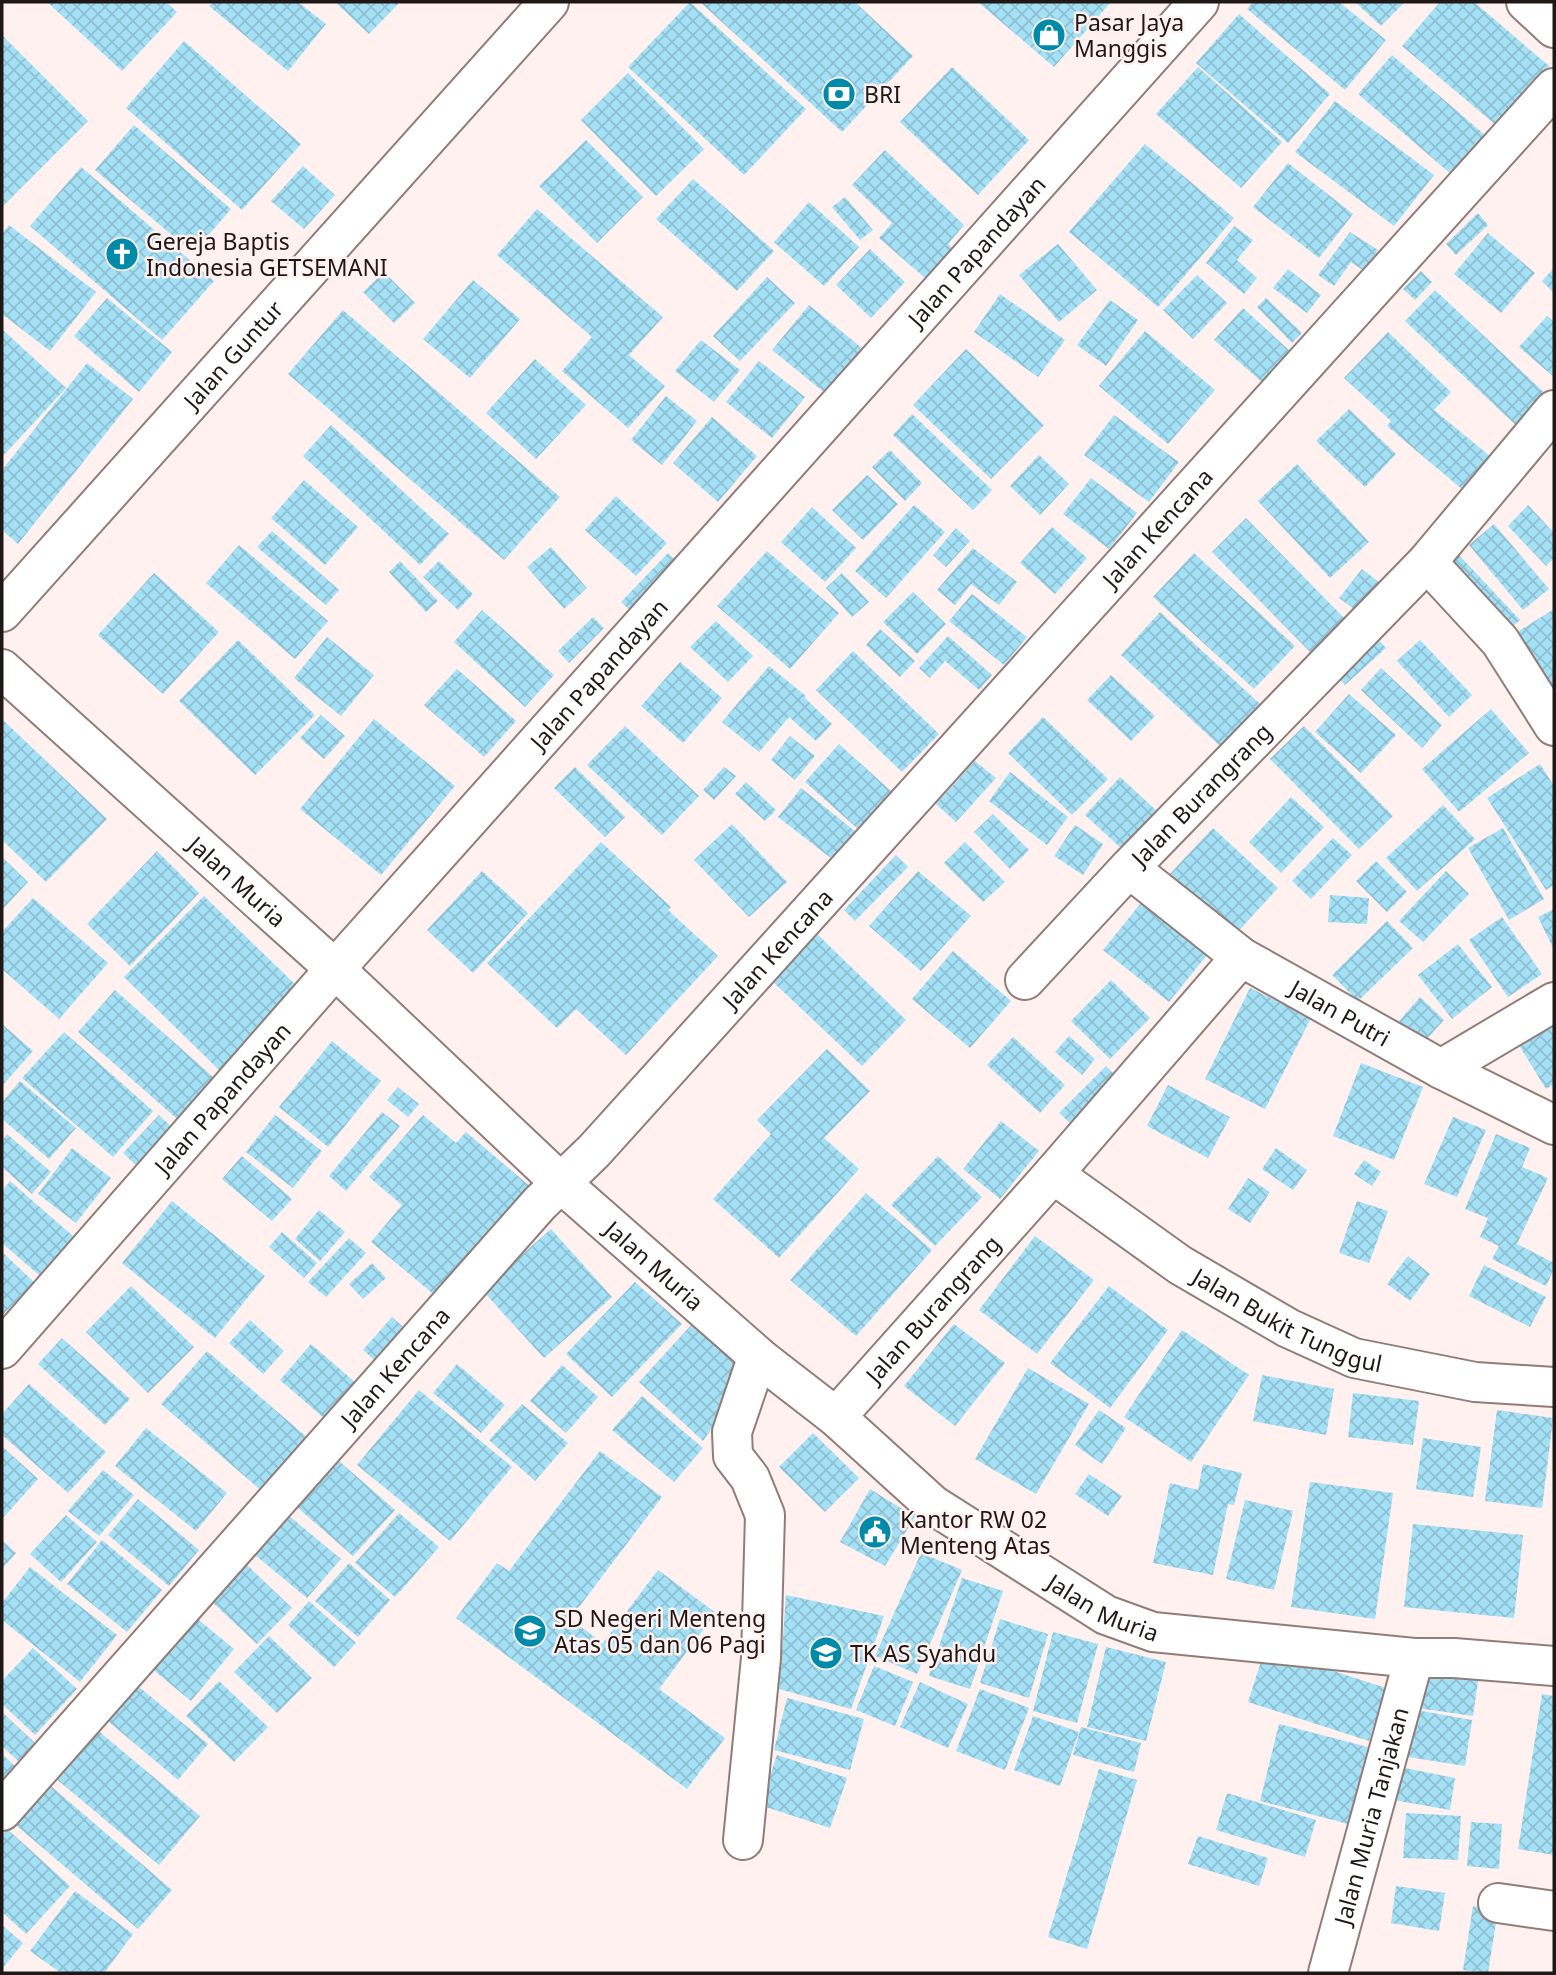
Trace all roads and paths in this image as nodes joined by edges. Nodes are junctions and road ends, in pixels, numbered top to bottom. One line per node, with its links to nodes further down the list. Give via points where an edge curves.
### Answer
1 (549, 2): 8 (street, Jalan Guntur)
2 (1199, 2): 13 (street, Jalan Papandayan)
3 (1526, 2): 4 (street)
4 (1554, 28)
5 (1554, 88): 19 (street, Jalan Kencana)
6 (1554, 410): 7 (street, Jalan Burangrang)
7 (1427, 562): 10 (street, via 1500,641); 11 (street, Jalan Burangrang)
8 (2, 612)
9 (2, 669): 13 (street, Jalan Muria)
10 (1554, 726)
11 (1129, 868): 12 (street, Jalan Burangrang); 14 (street)
12 (1241, 957): 16 (street, Jalan Putri); 18 (street, Jalan Burangrang)
13 (335, 969): 19 (street, Jalan Muria); 20 (street, Jalan Papandayan)
14 (1026, 980)
15 (1554, 1002): 16 (street)
16 (1441, 1069): 17 (street, Jalan Putri)
17 (1554, 1125)
18 (1053, 1174): 22 (street, Jalan Bukit Tunggul, via 1180,1265 1287,1328 1354,1358 1475,1382); 23 (street, Jalan Burangrang)
19 (562, 1184): 21 (street, Jalan Muria); 26 (street, Jalan Kencana, via 540,1203)
20 (2, 1349)
21 (761, 1359): 23 (street, Jalan Muria); 27 (street, via 754,1367 732,1432 733,1456 750,1478 765,1515 761,1658)
22 (1554, 1387)
23 (836, 1416): 24 (street, Jalan Muria, via 933,1505 1107,1615 1153,1632)
24 (1414, 1658): 25 (street, Jalan Muria); 30 (street, Jalan Muria Tanjakan)
25 (1554, 1666)
26 (2, 1811)
27 (743, 1840)
28 (1498, 1903): 29 (street)
29 (1554, 1911)
30 (1328, 1973)

